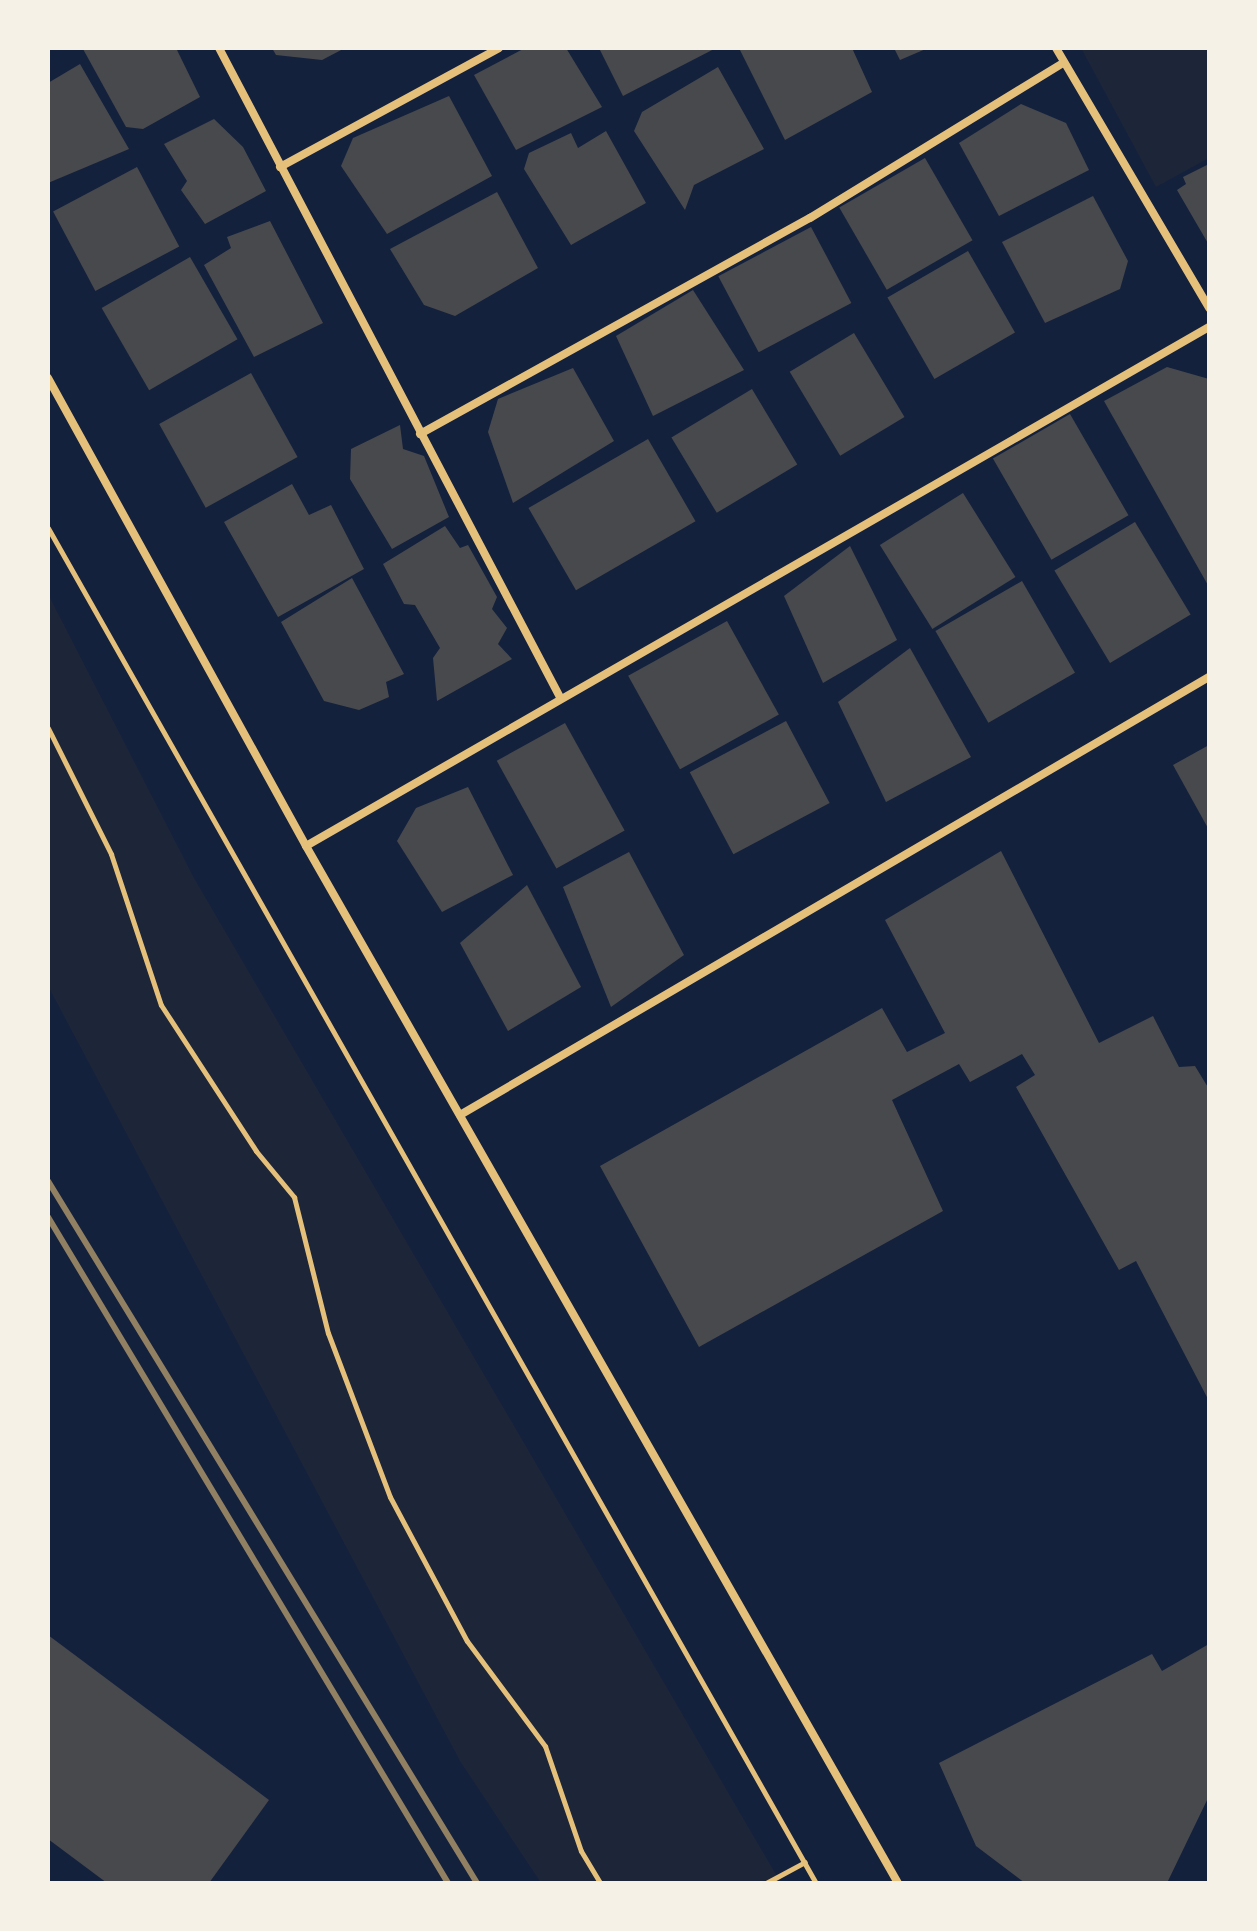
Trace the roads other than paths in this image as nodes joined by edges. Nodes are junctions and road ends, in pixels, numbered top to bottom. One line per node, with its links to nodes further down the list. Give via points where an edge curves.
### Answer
1 (219, 48): 5 (street)
2 (499, 48): 5 (street)
3 (1056, 48): 4 (street)
4 (1063, 63): 6 (street); 9 (street, via 810,218)
5 (280, 167): 9 (street)
6 (1209, 308)
7 (1209, 327): 11 (street)
8 (48, 378): 12 (street)
9 (420, 434): 11 (street)
10 (1209, 677): 13 (street)
11 (561, 699): 12 (street)
12 (306, 846): 13 (street)
13 (460, 1115): 14 (street)
14 (898, 1883)

